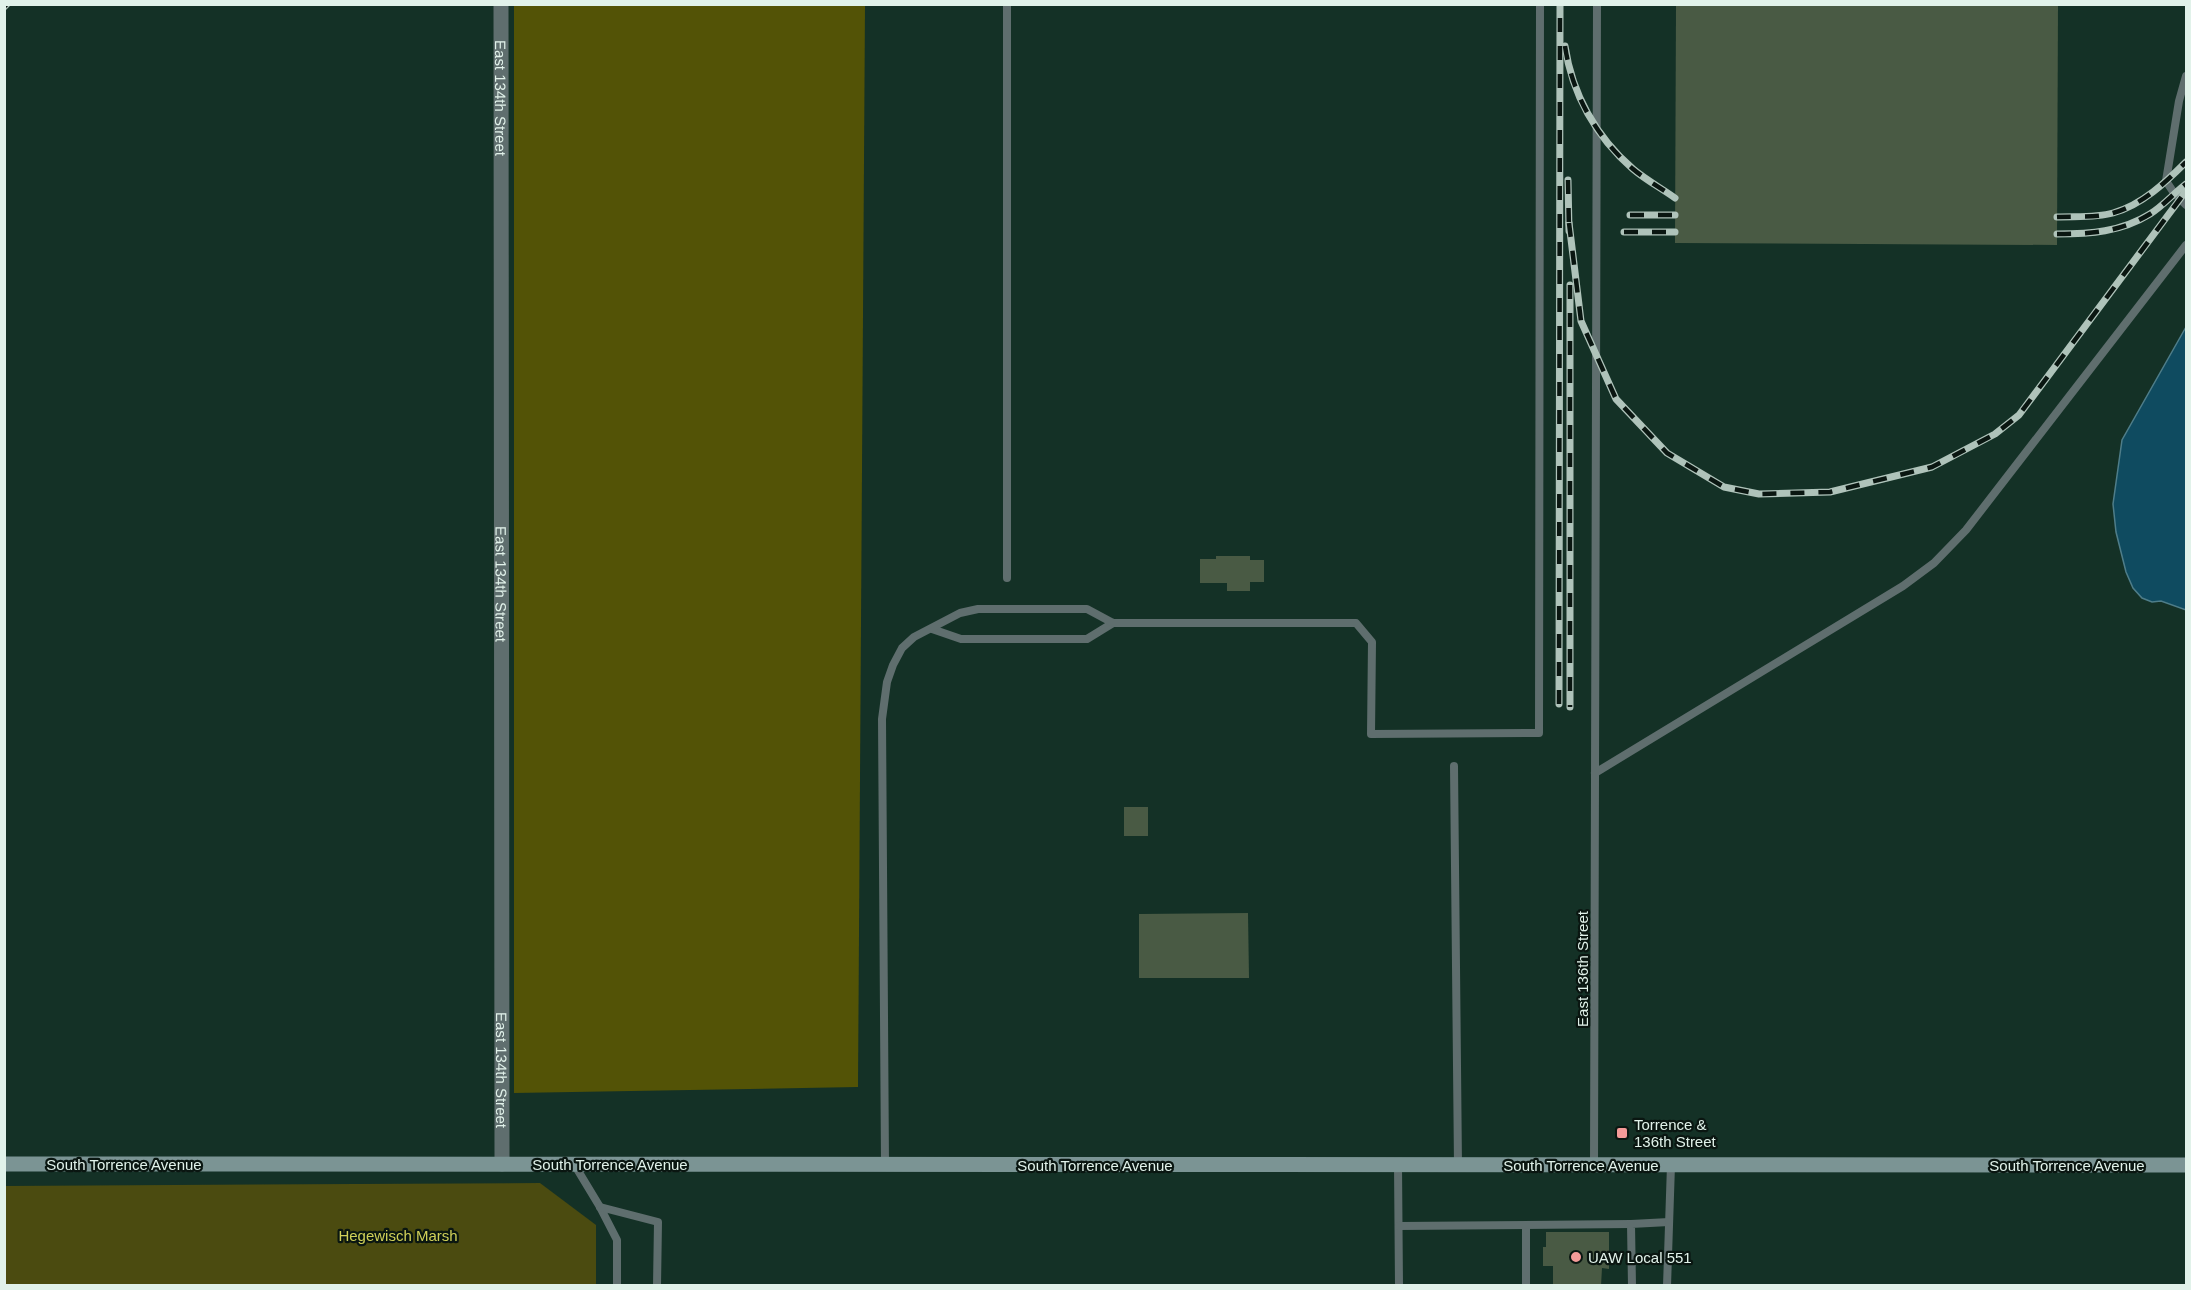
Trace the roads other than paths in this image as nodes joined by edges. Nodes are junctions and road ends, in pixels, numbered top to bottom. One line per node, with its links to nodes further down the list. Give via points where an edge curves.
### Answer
1 (501, 4): 14 (street, East 134th Street)
2 (1007, 4): 8 (lane)
3 (1540, 4): 9 (lane, via 1539,733 1371,734 1372,642 1356,623)
4 (1598, 4): 12 (lane, East 136th Street)
5 (2187, 76): 6 (lane, via 2166,181)
6 (2187, 205)
7 (2187, 245): 12 (lane, via 1966,530 1934,563 1903,586)
8 (1007, 578)
9 (1113, 623): 10 (lane, via 1087,639 961,639); 10 (lane, via 1087,609 978,609 960,613)
10 (932, 629): 16 (lane, via 902,648 892,665 883,700)
11 (1454, 766): 18 (lane)
12 (1595, 772): 20 (lane, East 136th Street)
13 (4, 1164): 14 (main road, South Torrence Avenue)
14 (502, 1164): 15 (main road, South Torrence Avenue)
15 (574, 1164): 16 (main road, South Torrence Avenue); 22 (lane)
16 (885, 1165): 17 (main road, South Torrence Avenue)
17 (1398, 1165): 18 (main road, South Torrence Avenue); 26 (lane)
18 (1458, 1165): 20 (main road, South Torrence Avenue)
19 (2187, 1165): 21 (main road, South Torrence Avenue)
20 (1594, 1166): 21 (main road, South Torrence Avenue)
21 (1671, 1166): 23 (lane)
22 (600, 1207): 27 (lane, via 617,1240); 28 (lane, via 658,1222)
23 (1669, 1222): 24 (lane); 32 (lane)
24 (1631, 1224): 25 (lane); 31 (lane)
25 (1526, 1225): 26 (lane); 30 (lane)
26 (1399, 1226): 29 (lane)
27 (617, 1286)
28 (657, 1286)
29 (1399, 1286)
30 (1526, 1286)
31 (1632, 1286)
32 (1667, 1286)

